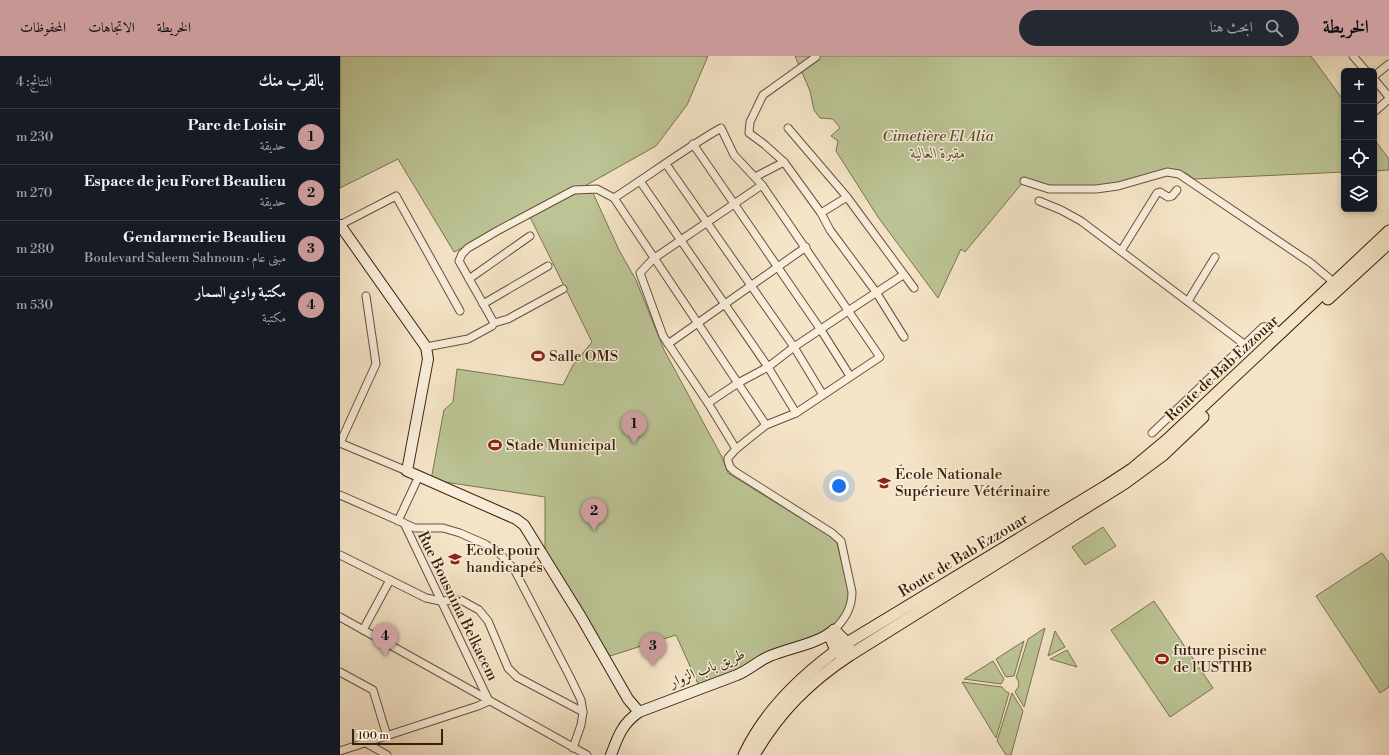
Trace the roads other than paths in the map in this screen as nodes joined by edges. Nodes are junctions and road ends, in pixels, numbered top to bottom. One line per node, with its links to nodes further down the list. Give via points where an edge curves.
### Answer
1 (1352, 56): 4 (street)
2 (816, 57): 11 (street, via 763,95 750,122 748,133)
3 (1389, 64): 5 (street)
4 (1363, 68)
5 (1377, 74)
6 (1377, 84): 7 (street)
7 (1389, 98): 8 (street)
8 (1377, 109)
9 (788, 128): 18 (street)
10 (693, 144): 12 (street); 13 (street, via 721,128 734,155); 21 (street)
11 (784, 162): 13 (street); 22 (street)
12 (666, 164): 14 (street); 23 (street)
13 (755, 177): 16 (street)
14 (640, 181): 19 (street); 27 (street)
15 (1024, 181): 37 (street, via 1049,189 1096,188 1118,186 1167,172 1179,174 1311,263)
16 (762, 185): 21 (street); 28 (street)
17 (1176, 190): 30 (street, via 1168,197 1157,193)
18 (847, 197): 22 (street); 35 (street)
19 (614, 198): 32 (street); 36 (street, via 597,189 574,190 497,231 462,254 459,262)
20 (1039, 201): 30 (street, via 1081,221)
21 (733, 204): 23 (street); 34 (street)
22 (821, 213): 41 (street, via 830,230)
23 (706, 222): 27 (street); 38 (street)
24 (340, 225): 47 (street, via 396,196); 55 (street)
25 (1389, 232): 29 (main road, Route de Bab Ezzouar)
26 (530, 236): 36 (street)
27 (680, 240): 32 (street); 45 (street)
28 (806, 247): 34 (street); 46 (street)
29 (1379, 248): 37 (main road, Route de Bab Ezzouar)
30 (1121, 251): 43 (street)
31 (1215, 257): 43 (street)
32 (653, 259): 49 (street); 53 (street, via 640,272)
33 (548, 266): 44 (street)
34 (778, 267): 38 (street); 50 (street)
35 (903, 275): 39 (street); 41 (street)
36 (469, 279): 44 (street)
37 (1337, 285): 51 (main road, Route de Bab Ezzouar); 79 (main road, Route de Bab Ezzouar, via 1174,444 1138,474)
38 (750, 286): 45 (street); 56 (street)
39 (914, 288)
40 (563, 289): 48 (street, via 508,319)
41 (876, 292): 46 (street); 52 (street)
42 (366, 296): 65 (street, via 376,364)
43 (1188, 301): 54 (street)
44 (483, 304): 48 (street)
45 (724, 304): 49 (street); 57 (street)
46 (848, 311): 50 (street); 58 (street, via 880,357)
47 (460, 312)
48 (494, 323): 55 (street, via 468,339)
49 (697, 324): 53 (street); 59 (street)
50 (821, 330): 56 (street); 58 (street)
51 (1282, 333): 54 (street, via 1266,325); 77 (main road, Route de Bab Ezzouar, via 1168,439 1132,468)
52 (904, 337)
53 (668, 344): 61 (street)
54 (1244, 344): 64 (street)
55 (426, 347): 67 (street, via 428,359)
56 (794, 347): 57 (street); 60 (street)
57 (768, 367): 59 (street); 62 (street)
58 (850, 376): 60 (street)
59 (738, 383): 61 (street); 63 (street)
60 (822, 395): 62 (street)
61 (708, 403): 66 (street)
62 (796, 413): 63 (street)
63 (766, 425): 66 (street)
64 (1152, 433)
65 (340, 443): 67 (street)
66 (736, 449): 76 (street, via 728,458 734,471 841,541 852,598 846,616)
67 (407, 472): 68 (street)
68 (419, 476): 70 (street); 83 (street, via 516,519 524,525 628,699)
69 (340, 495): 70 (street)
70 (401, 522): 73 (street, Rue Bousnina Belkacem); 82 (street, via 415,528 442,528 460,533 485,544 514,569 570,677 581,700)
71 (340, 554): 72 (street)
72 (390, 580): 73 (street, via 426,598); 75 (street)
73 (440, 601): 81 (street, Rue Bousnina Belkacem); 82 (street, via 461,600 479,610 488,621 508,668 517,677)
74 (340, 617): 75 (street)
75 (363, 630): 81 (street)
76 (832, 632): 77 (main road); 78 (main road); 83 (street, طريق باب الزوار, via 770,656 737,675)
77 (847, 644): 78 (main road, Route de Bab Ezzouar); 79 (main road)
78 (837, 650): 79 (main road); 91 (main road, Route de Bab Ezzouar, via 786,694 764,722)
79 (848, 656): 92 (main road, Route de Bab Ezzouar, via 820,675 795,699 772,726)
80 (340, 672): 84 (street, via 373,690)
81 (489, 701): 84 (street); 86 (street)
82 (583, 712): 86 (street)
83 (639, 712): 90 (street, طريق باب الزوار, via 622,728)
84 (387, 736): 85 (street)
85 (366, 743): 87 (street); 88 (street)
86 (573, 748): 89 (street)
87 (340, 751)
88 (387, 755)
89 (587, 755)
90 (611, 755)
91 (744, 755)
92 (754, 755)

